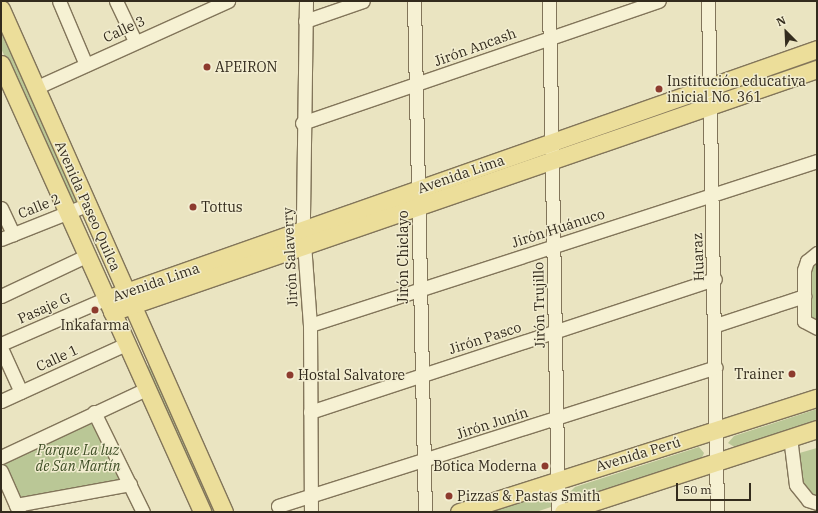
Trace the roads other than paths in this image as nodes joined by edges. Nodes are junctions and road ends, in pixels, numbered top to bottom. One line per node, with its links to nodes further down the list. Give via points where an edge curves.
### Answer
1 (59, 1): 16 (street)
2 (116, 1): 13 (street)
3 (228, 1): 13 (street, Calle 3)
4 (306, 1): 11 (street, Jirón Salaverry)
5 (363, 1): 11 (street)
6 (414, 1): 19 (street, Jirón Chiclayo)
7 (549, 1): 12 (street, Jirón Trujillo)
8 (659, 1): 12 (street, Jirón Ancash)
9 (708, 1): 20 (street, Huaraz)
10 (1, 9): 21 (main road, Avenida Paseo Quilca)
11 (305, 21): 23 (street, Jirón Salaverry)
12 (550, 38): 19 (street, Jirón Ancash); 24 (street, Jirón Trujillo)
13 (135, 41): 16 (street, Calle 3)
14 (817, 49): 20 (main road, Avenida Lima)
15 (1, 64): 18 (main road, Avenida Paseo Quilca)
16 (86, 65): 21 (street, Calle 3)
17 (817, 69): 22 (main road, Avenida Lima)
18 (4, 81): 32 (main road, Avenida Paseo Quilca)
19 (416, 86): 23 (street, Jirón Ancash); 27 (street, Jirón Chiclayo)
20 (710, 87): 22 (street, Huaraz); 24 (main road, Avenida Lima)
21 (35, 88): 29 (main road, Avenida Paseo Quilca)
22 (711, 106): 25 (main road, Avenida Lima); 28 (street, Huaraz)
23 (302, 123): 34 (street, Jirón Salaverry)
24 (550, 142): 25 (street, Jirón Trujillo); 27 (main road, Avenida Lima)
25 (551, 161): 30 (main road, Avenida Lima); 35 (street, Jirón Trujillo)
26 (817, 162): 28 (street, Jirón Huánuco)
27 (418, 189): 30 (street, Jirón Chiclayo); 34 (main road, Avenida Lima)
28 (713, 195): 35 (street, Jirón Huánuco); 38 (street, Huaraz)
29 (89, 204): 32 (street, Calle 2); 42 (main road, Avenida Paseo Quilca)
30 (419, 206): 34 (main road, Avenida Lima); 39 (street, Jirón Chiclayo)
31 (1, 208): 33 (street)
32 (67, 212): 33 (street, Calle 2); 37 (main road, Avenida Paseo Quilca)
33 (7, 236)
34 (304, 238): 42 (main road, Avenida Lima); 44 (street, Jirón Salaverry)
35 (554, 247): 39 (street, Jirón Huánuco); 47 (street, Jirón Trujillo)
36 (817, 253): 41 (street, via 805,265)
37 (86, 256): 40 (street); 43 (main road, Avenida Paseo Quilca)
38 (715, 279): 45 (street, Huaraz); 47 (street, Jirón Pasco)
39 (419, 290): 44 (street, Jirón Huánuco); 52 (street, Jirón Chiclayo)
40 (1, 296)
41 (804, 296): 45 (street); 46 (street, via 804,321)
42 (128, 299): 43 (main road, Avenida Lima); 75 (main road, Avenida Paseo Quilca)
43 (106, 304): 48 (street, Pasaje G); 49 (main road, Avenida Paseo Quilca)
44 (310, 325): 58 (street, Jirón Salaverry)
45 (716, 325): 51 (street, Huaraz)
46 (817, 328)
47 (556, 332): 52 (street, Jirón Pasco); 59 (street, Jirón Trujillo)
48 (1, 344)
49 (126, 344): 53 (main road, Avenida Paseo Quilca); 54 (street, Calle 1)
50 (1, 348): 54 (street)
51 (715, 366): 59 (street, Jirón Junín); 61 (street, Huaraz)
52 (422, 376): 58 (street, Jirón Pasco); 64 (street, Jirón Chiclayo)
53 (146, 389): 57 (street); 74 (main road, Avenida Paseo Quilca)
54 (21, 392): 56 (street, Calle 1)
55 (817, 398): 61 (main road, Avenida Perú)
56 (1, 401)
57 (94, 412): 63 (street); 68 (street)
58 (310, 412): 69 (street, Jirón Salaverry)
59 (556, 418): 64 (street, Jirón Junín); 67 (street, Jirón Trujillo)
60 (817, 429): 62 (main road)
61 (715, 431): 65 (street, Huaraz); 67 (main road, Avenida Perú)
62 (790, 437): 65 (main road); 70 (street, via 796,485 808,500)
63 (1, 457)
64 (423, 462): 69 (street, Jirón Junín); 77 (street, Jirón Chiclayo)
65 (715, 462): 80 (main road); 81 (street, Huaraz)
66 (1, 471): 72 (street)
67 (560, 478): 78 (main road, Avenida Perú); 79 (street, Jirón Trujillo)
68 (130, 484): 72 (street); 73 (street)
69 (310, 495): 71 (street, Jirón Junín); 76 (street, Jirón Salaverry)
70 (817, 503)
71 (278, 506)
72 (17, 509)
73 (143, 512)
74 (202, 512)
75 (224, 512)
76 (311, 512)
77 (424, 512)
78 (459, 512)
79 (558, 512)
80 (563, 512)
81 (717, 512)

